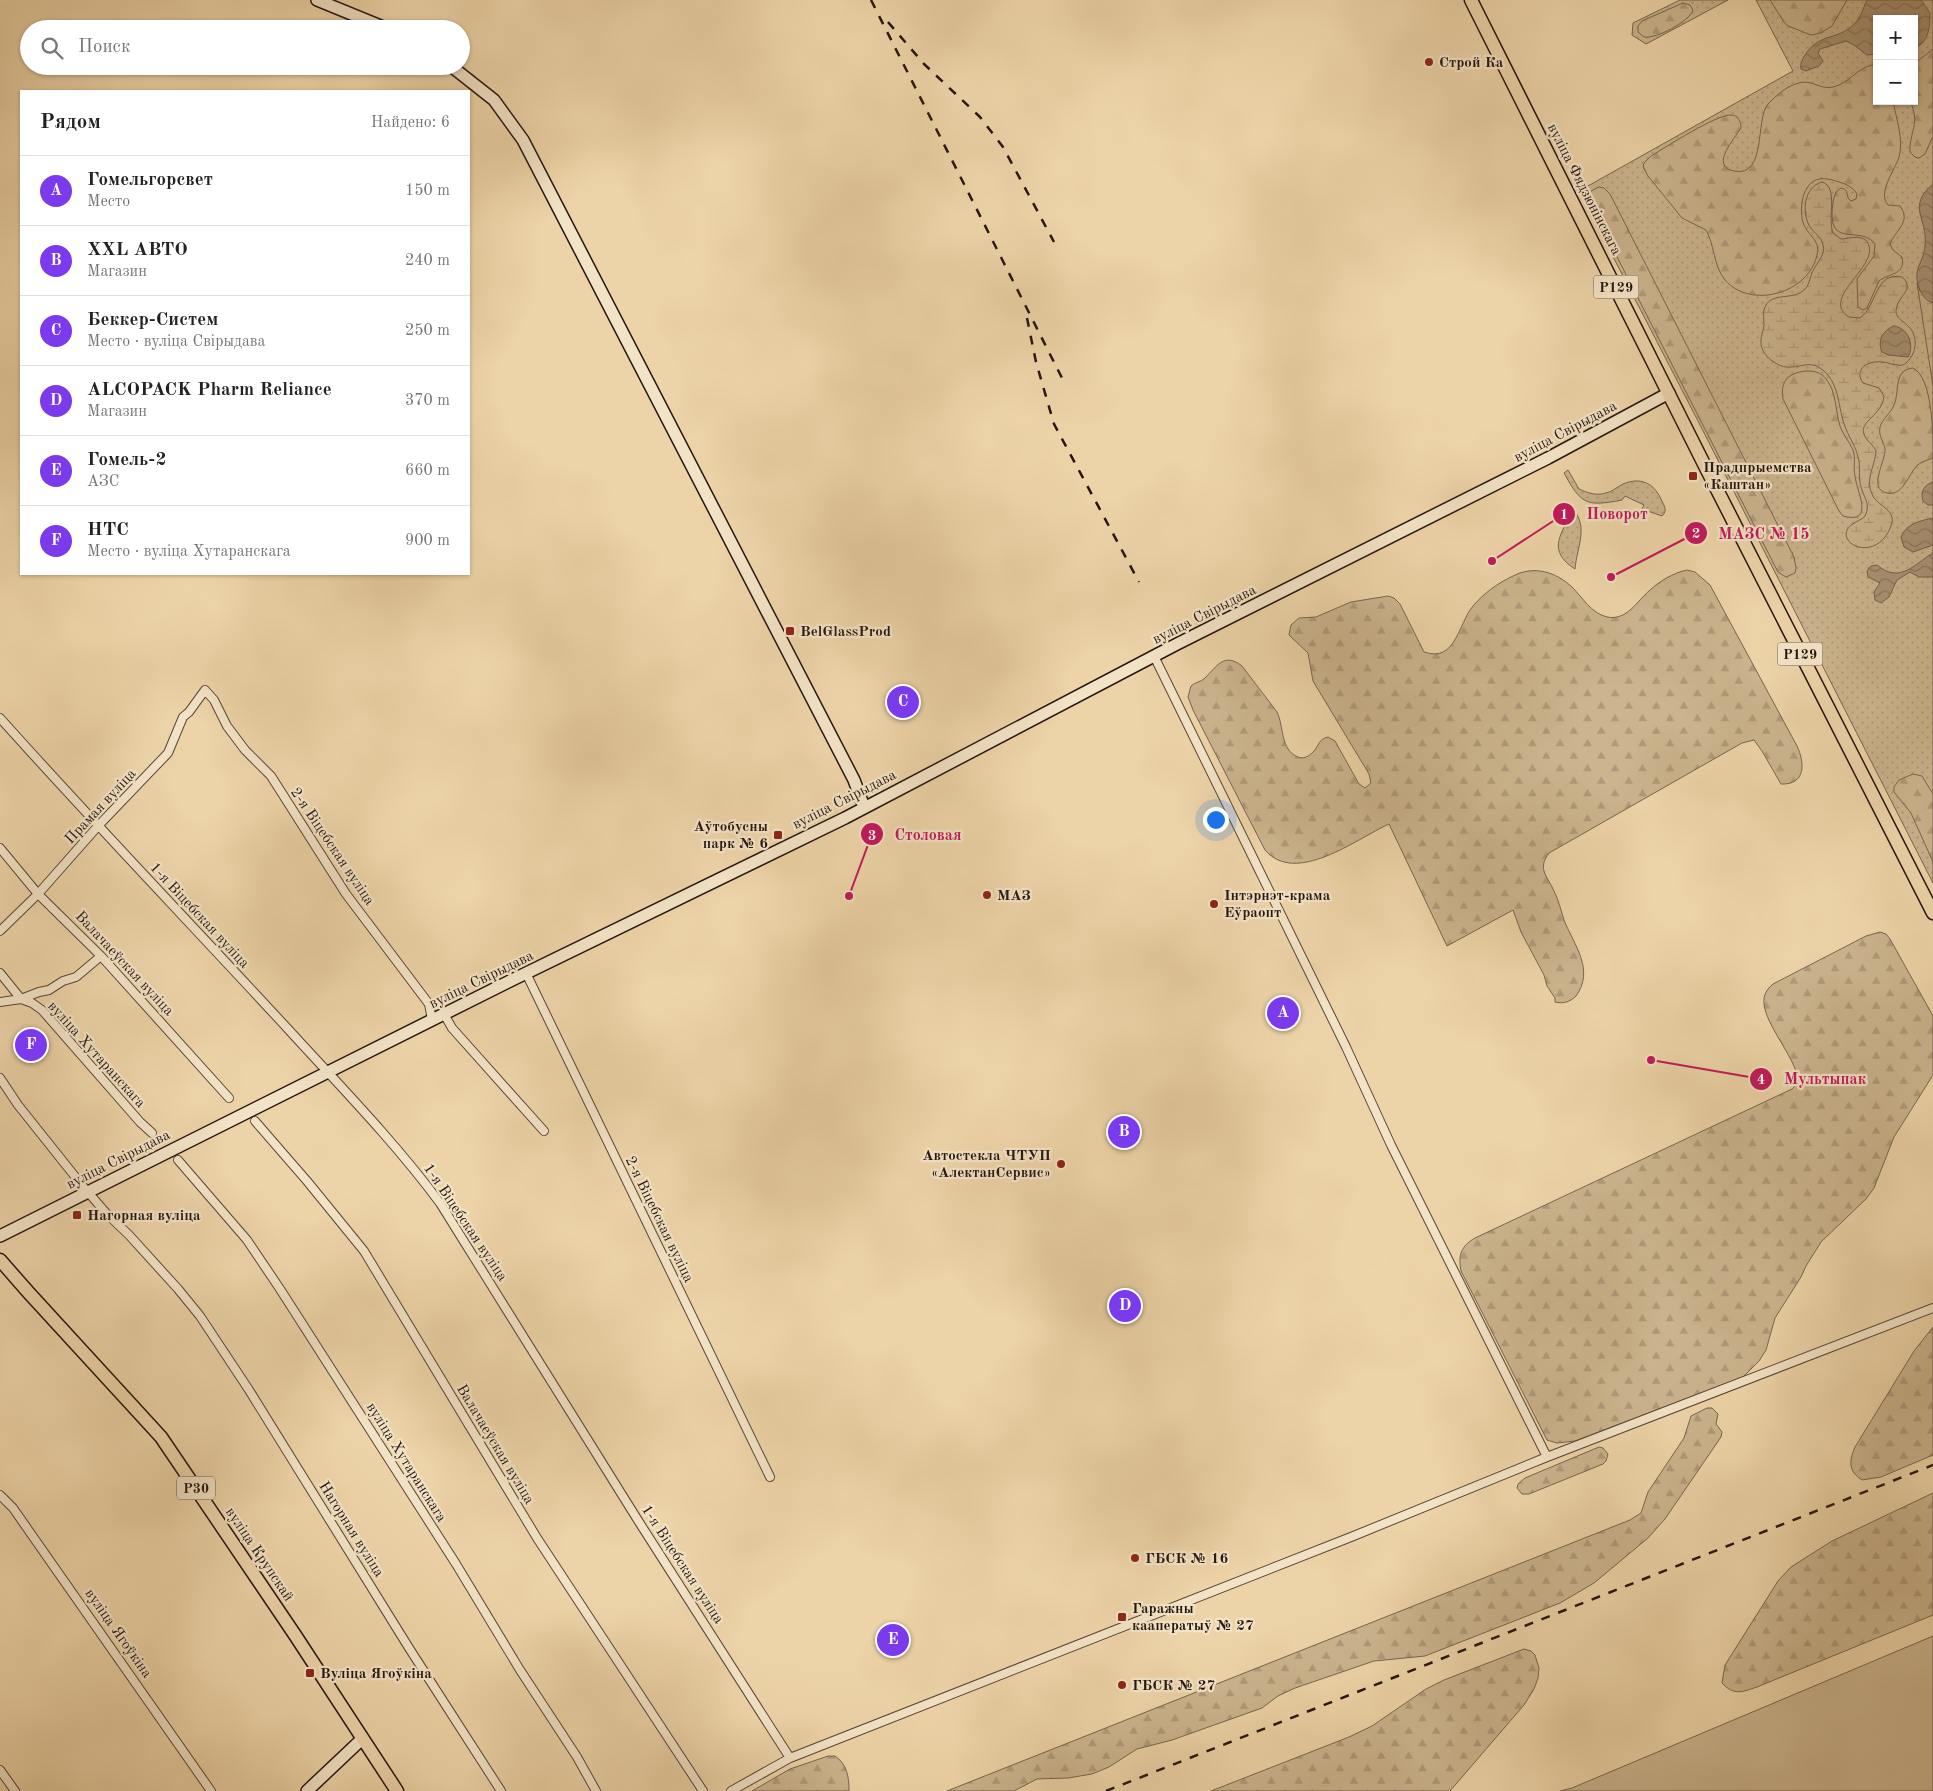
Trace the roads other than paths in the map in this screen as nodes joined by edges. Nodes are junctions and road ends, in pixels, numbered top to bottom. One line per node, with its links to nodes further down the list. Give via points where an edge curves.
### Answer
1 (317, 0): 3 (main road)
2 (1471, 0): 5 (main road, вуліца Фядзюнінскага / Р129)
3 (366, 20)
4 (462, 75): 9 (main road, via 494,100 523,140 854,780)
5 (1670, 393): 6 (main road, вуліца Свірыдава, via 1548,458); 13 (main road, Р129)
6 (1154, 656): 9 (main road, вуліца Свірыдава); 33 (street, via 1391,1145)
7 (205, 690): 10 (street, Прамая вуліца, via 182,717 168,753); 21 (street, 2-я Віцебская вуліца, via 245,750 270,776 346,894 429,1004)
8 (0, 718): 10 (street, 1-я Віцебская вуліца)
9 (864, 807): 17 (main road, вуліца Свірыдава)
10 (98, 826): 12 (street, Прамая вуліца); 22 (street, 1-я Віцебская вуліца)
11 (0, 848): 12 (street, Валачаеўская вуліца)
12 (38, 894): 14 (street, Прамая вуліца); 15 (street, Валачаеўская вуліца)
13 (1933, 913)
14 (0, 931)
15 (101, 956): 18 (street, via 76,977); 24 (street, Валачаеўская вуліца)
16 (0, 973): 18 (street, вуліца Хутаранскага)
17 (526, 973): 20 (main road, вуліца Свірыдава); 34 (street, 2-я Віцебская вуліца)
18 (22, 999): 19 (street); 27 (street, вуліца Хутаранскага, via 42,1010)
19 (0, 1002)
20 (444, 1014): 21 (main road, вуліца Свірыдава); 26 (street, via 452,1028)
21 (432, 1020): 22 (main road, вуліца Свірыдава)
22 (327, 1072): 29 (main road, вуліца Свірыдава); 37 (street, 1-я Віцебская вуліца, via 414,1169 440,1203)
23 (0, 1078): 29 (street, Нагорная вуліца)
24 (229, 1098)
25 (255, 1121): 45 (street, Валачаеўская вуліца, via 364,1251 537,1538)
26 (544, 1131)
27 (152, 1134)
28 (178, 1160): 44 (street, вуліца Хутаранскага, via 247,1240 280,1289)
29 (88, 1191): 30 (main road, вуліца Свірыдава); 43 (street, Нагорная вуліца, via 200,1316)
30 (0, 1236)
31 (0, 1260): 36 (main road, вуліца Крупскай / Р30, via 161,1437)
32 (1933, 1308): 33 (street)
33 (1547, 1457): 37 (street)
34 (770, 1476)
35 (0, 1495): 40 (street, вуліца Ягоўкіна, via 13,1508)
36 (362, 1739): 41 (main road); 42 (main road, вуліца Крупскай / Р30)
37 (790, 1758): 46 (street)
38 (0, 1770): 39 (street)
39 (15, 1791)
40 (211, 1791)
41 (307, 1791)
42 (397, 1791)
43 (501, 1791)
44 (596, 1791)
45 (703, 1791)
46 (731, 1791)

